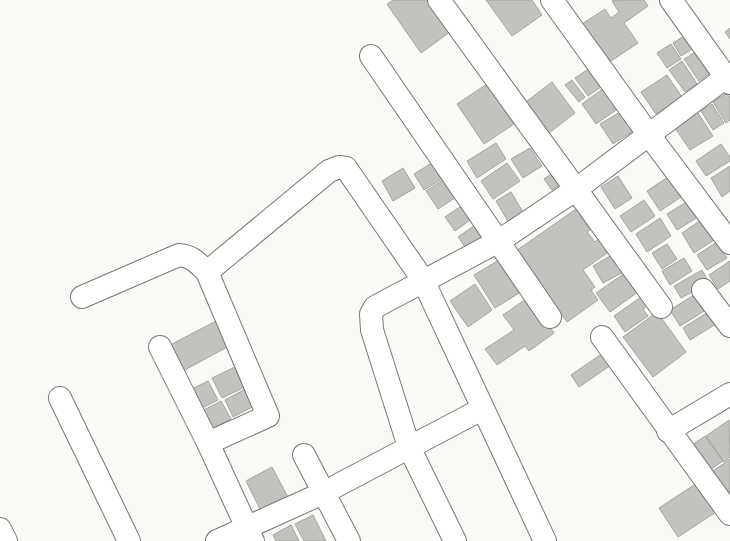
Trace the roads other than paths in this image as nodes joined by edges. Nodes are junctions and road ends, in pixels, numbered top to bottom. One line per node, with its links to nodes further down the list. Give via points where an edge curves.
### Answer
1 (439, 0): 7 (street)
2 (552, 0): 6 (street)
3 (671, 0): 5 (street)
4 (371, 56): 8 (street)
5 (729, 78): 6 (street)
6 (649, 135): 7 (street); 9 (street)
7 (575, 190): 8 (street); 14 (street)
8 (499, 241): 11 (street); 15 (street)
9 (730, 243)
10 (207, 272): 11 (street, via 330,171 339,167 346,168); 13 (street, via 197,261 187,255 179,255); 23 (street, via 268,416)
11 (423, 280): 21 (street); 24 (street, via 375,307 371,314 372,330)
12 (703, 290): 16 (street)
13 (82, 297)
14 (661, 308)
15 (550, 317)
16 (730, 326)
17 (602, 337): 22 (street)
18 (160, 347): 23 (street)
19 (730, 394): 22 (street)
20 (60, 398): 31 (street)
21 (482, 409): 24 (street); 35 (street)
22 (668, 431): 27 (street)
23 (208, 443): 29 (street)
24 (409, 447): 26 (street); 34 (street)
25 (304, 455): 26 (street)
26 (323, 493): 29 (street); 33 (street)
27 (730, 514)
28 (0, 529): 30 (street)
29 (250, 535): 32 (street)
30 (6, 541)
31 (130, 541)
32 (217, 541)
33 (349, 541)
34 (454, 541)
35 (545, 541)

